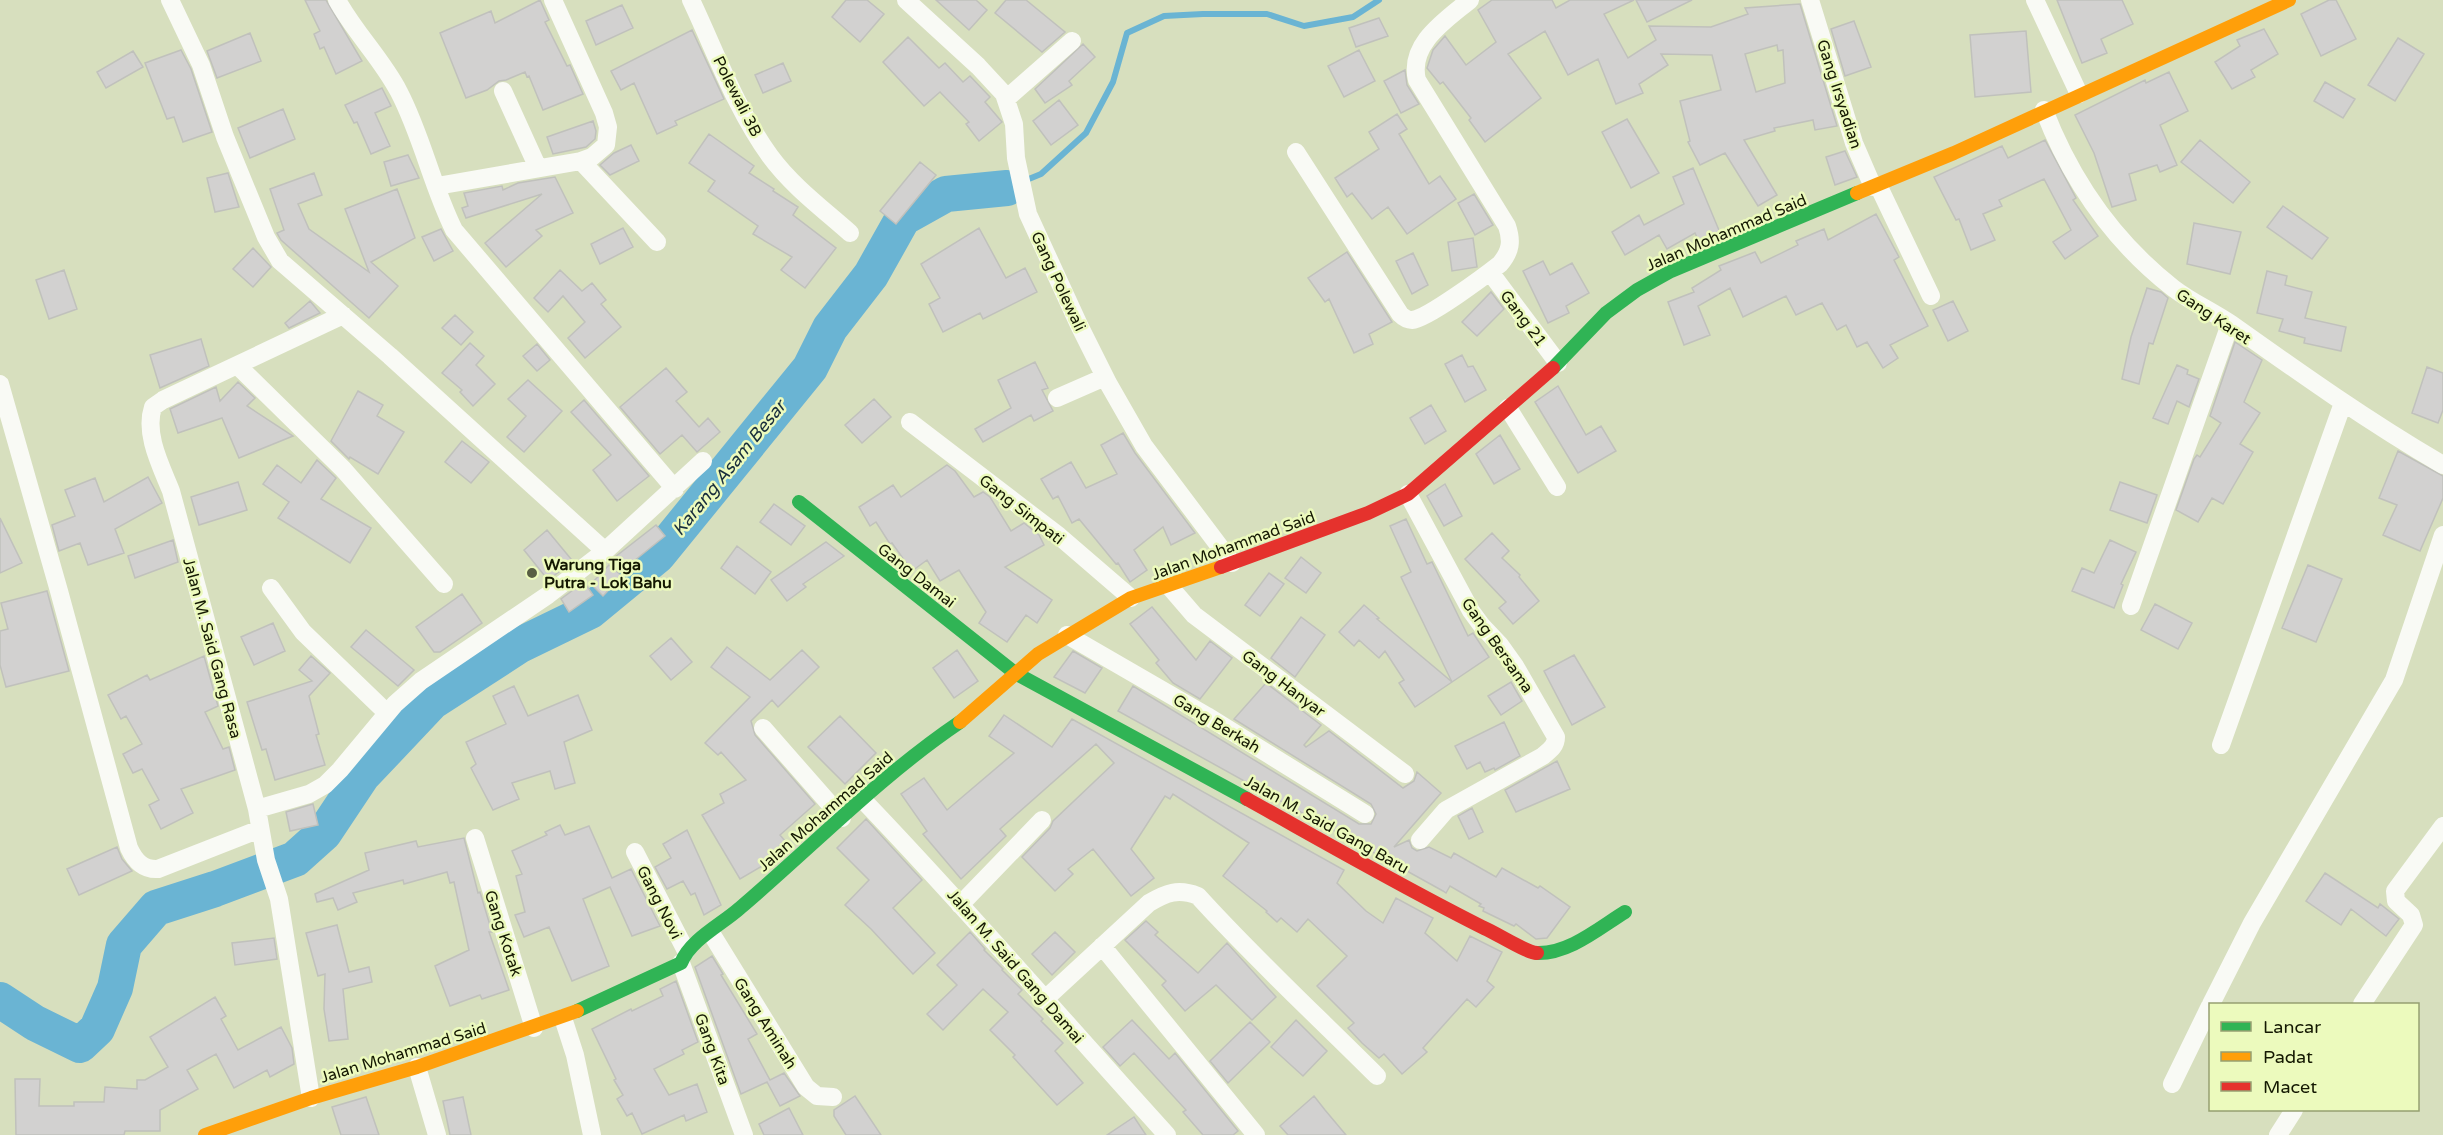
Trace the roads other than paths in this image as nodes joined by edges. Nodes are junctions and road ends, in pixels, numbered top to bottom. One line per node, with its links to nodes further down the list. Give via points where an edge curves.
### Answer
1 (170, 0): 24 (street, via 201,65 272,250 300,280)
2 (337, 0): 18 (street, via 400,94)
3 (553, 0): 16 (street, via 608,127 609,136 602,151)
4 (691, 0): 20 (street, Polewali 3B, via 749,124 772,158)
5 (1470, 0): 22 (street, via 1422,46 1416,54 1414,70 1507,226 1511,237 1507,255)
6 (1810, 0): 19 (street, Gang Irsyadian, via 1854,142)
7 (2035, 0): 12 (street)
8 (2289, 0): 12 (street, Jalan Mohammad Said)
9 (910, 1): 13 (street, Gang Polewali, via 994,82)
10 (1072, 41): 13 (street)
11 (503, 92): 17 (street)
12 (2079, 94): 14 (street, Jalan Mohammad Said)
13 (1006, 99): 28 (street, Gang Polewali, via 1014,124 1016,158 1028,214)
14 (2044, 110): 19 (street, Jalan Mohammad Said); 25 (street, Gang Karet, via 2081,186 2123,241 2174,288)
15 (1296, 152): 22 (street, via 1405,318 1412,320 1430,312)
16 (581, 161): 17 (street); 21 (street)
17 (538, 168): 18 (street)
18 (437, 186): 37 (street, via 454,230)
19 (1876, 186): 23 (street, Gang Irsyadian); 26 (street, Jalan Mohammad Said, via 1671,271 1606,313)
20 (850, 233)
21 (657, 242)
22 (1490, 272): 26 (street, Gang 21)
23 (1930, 296)
24 (344, 315): 27 (street, Jalan M. Said Gang Rasa); 41 (street)
25 (2230, 324): 31 (street, Gang Karet); 47 (street)
26 (1558, 363): 32 (street, Jalan Mohammad Said)
27 (238, 366): 43 (street, via 343,469); 55 (street, Jalan M. Said Gang Rasa, via 163,400 153,407 150,426)
28 (1104, 377): 30 (street); 42 (street, Gang Polewali, via 1144,446)
29 (0, 384): 60 (street, via 134,858 146,868 158,869)
30 (1057, 398)
31 (2343, 403): 35 (street, Gang Karet); 52 (street)
32 (1508, 408): 36 (street); 38 (street, Jalan Mohammad Said)
33 (910, 422): 46 (street, Gang Simpati, via 1059,536)
34 (703, 461): 37 (street)
35 (2443, 465)
36 (1557, 487)
37 (675, 489): 41 (street)
38 (1408, 494): 42 (street, Jalan Mohammad Said, via 1368,513); 62 (street, Gang Bersama, via 1472,611 1515,666 1556,736 1556,742 1543,756 1446,810)
39 (799, 502): 49 (street, Gang Damai)
40 (2443, 535): 70 (street, via 2394,680 2252,923)
41 (605, 551): 50 (street, via 548,595 421,681)
42 (1232, 563): 44 (street, Jalan Mohammad Said)
43 (444, 584)
44 (1169, 586): 46 (street, Jalan Mohammad Said); 53 (street, Gang Hanyar, via 1194,615)
45 (271, 588): 50 (street, via 303,632)
46 (1131, 598): 48 (street, Jalan Mohammad Said)
47 (2131, 606)
48 (1067, 635): 49 (street, Jalan Mohammad Said); 56 (street, Gang Berkah)
49 (1015, 673): 54 (street, Jalan Mohammad Said); 65 (street, Jalan M. Said Gang Baru, via 1525,950 1552,952)
50 (387, 714): 55 (street, via 325,785 309,794)
51 (764, 728): 57 (street)
52 (2221, 745)
53 (1405, 774)
54 (862, 799): 57 (street, Jalan Mohammad Said); 64 (street, Jalan M. Said Gang Damai)
55 (257, 809): 60 (street, Jalan M. Said Gang Rasa)
56 (1365, 814)
57 (842, 818): 66 (street, Jalan Mohammad Said)
58 (1042, 820): 64 (street)
59 (2443, 826): 71 (street, via 2395,891 2396,901 2414,925)
60 (260, 829): 79 (street, Jalan M. Said Gang Rasa, via 279,899)
61 (475, 838): 74 (street, Gang Kotak)
62 (1420, 840)
63 (634, 852): 68 (street, Gang Novi)
64 (960, 905): 69 (street, Jalan M. Said Gang Damai)
65 (1625, 912)
66 (711, 933): 68 (street, Jalan Mohammad Said); 78 (street, Gang Aminah, via 806,1087 817,1095)
67 (1102, 946): 69 (street); 76 (street, via 1164,894 1178,891 1198,896); 86 (street)
68 (684, 957): 73 (street, Jalan Mohammad Said); 84 (street, Gang Kita)
69 (1044, 1000): 85 (street, Jalan M. Said Gang Damai)
70 (2212, 1003)
71 (2363, 1003)
72 (2209, 1009): 77 (street)
73 (563, 1018): 74 (street, Jalan Mohammad Said); 83 (street)
74 (534, 1028): 75 (street, Jalan Mohammad Said)
75 (417, 1067): 79 (street, Jalan Mohammad Said); 82 (street)
76 (1377, 1077)
77 (2172, 1084)
78 (833, 1097)
79 (311, 1098): 81 (street, Jalan Mohammad Said)
80 (2293, 1111): 87 (street)
81 (205, 1135)
82 (437, 1135)
83 (592, 1135)
84 (744, 1135)
85 (1167, 1135)
86 (1256, 1135)
87 (2278, 1135)

